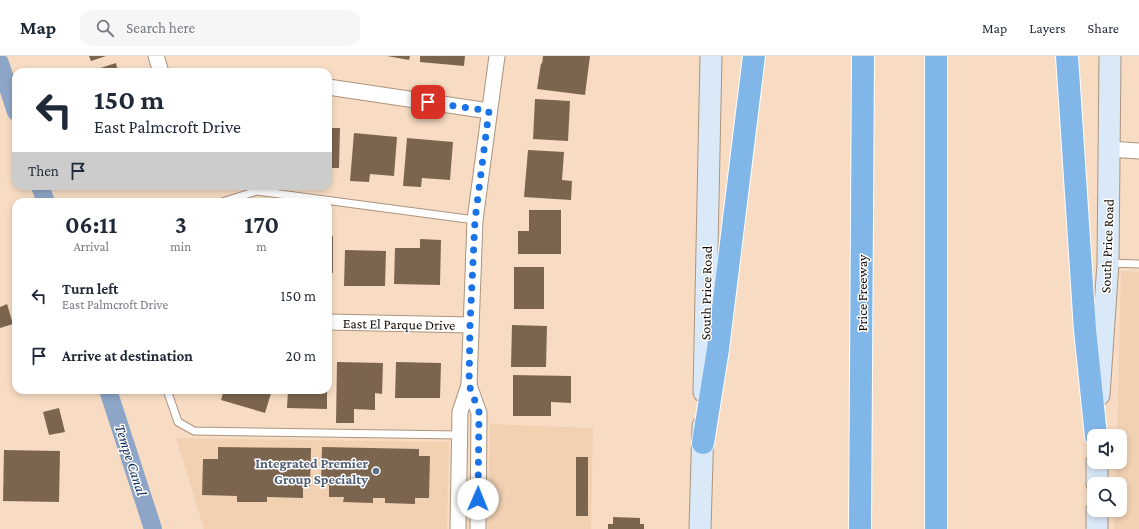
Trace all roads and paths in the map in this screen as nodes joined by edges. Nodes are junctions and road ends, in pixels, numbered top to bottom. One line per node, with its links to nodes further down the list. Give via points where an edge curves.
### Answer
1 (156, 56): 9 (street)
2 (497, 56): 11 (street)
3 (711, 56): 29 (main road, South Price Road)
4 (754, 56): 29 (highway, via 718,349)
5 (863, 56): 34 (highway, Price Freeway)
6 (936, 56): 35 (highway)
7 (1067, 56): 26 (highway, via 1085,330)
8 (1110, 56): 12 (main road, South Price Road)
9 (160, 68)
10 (332, 88): 11 (street)
11 (489, 111): 19 (street)
12 (1109, 149): 13 (street); 20 (main road, South Price Road)
13 (1139, 151)
14 (257, 190): 16 (lane)
15 (257, 190): 17 (lane)
16 (234, 198)
17 (315, 198)
18 (332, 200): 19 (lane)
19 (475, 220): 23 (street)
20 (1108, 263): 21 (lane); 27 (main road, South Price Road)
21 (1139, 264)
22 (332, 322): 23 (street, East El Parque Drive)
23 (470, 325): 24 (street)
24 (469, 385): 28 (street, via 460,412); 32 (street, via 479,412)
25 (168, 394): 28 (lane, via 178,422 194,431)
26 (1095, 429)
27 (1096, 429)
28 (459, 435): 31 (street)
29 (703, 443): 33 (main road, South Price Road)
30 (1097, 517): 36 (main road)
31 (460, 527)
32 (478, 529)
33 (700, 529)
34 (860, 529)
35 (936, 529)
36 (1097, 529)

